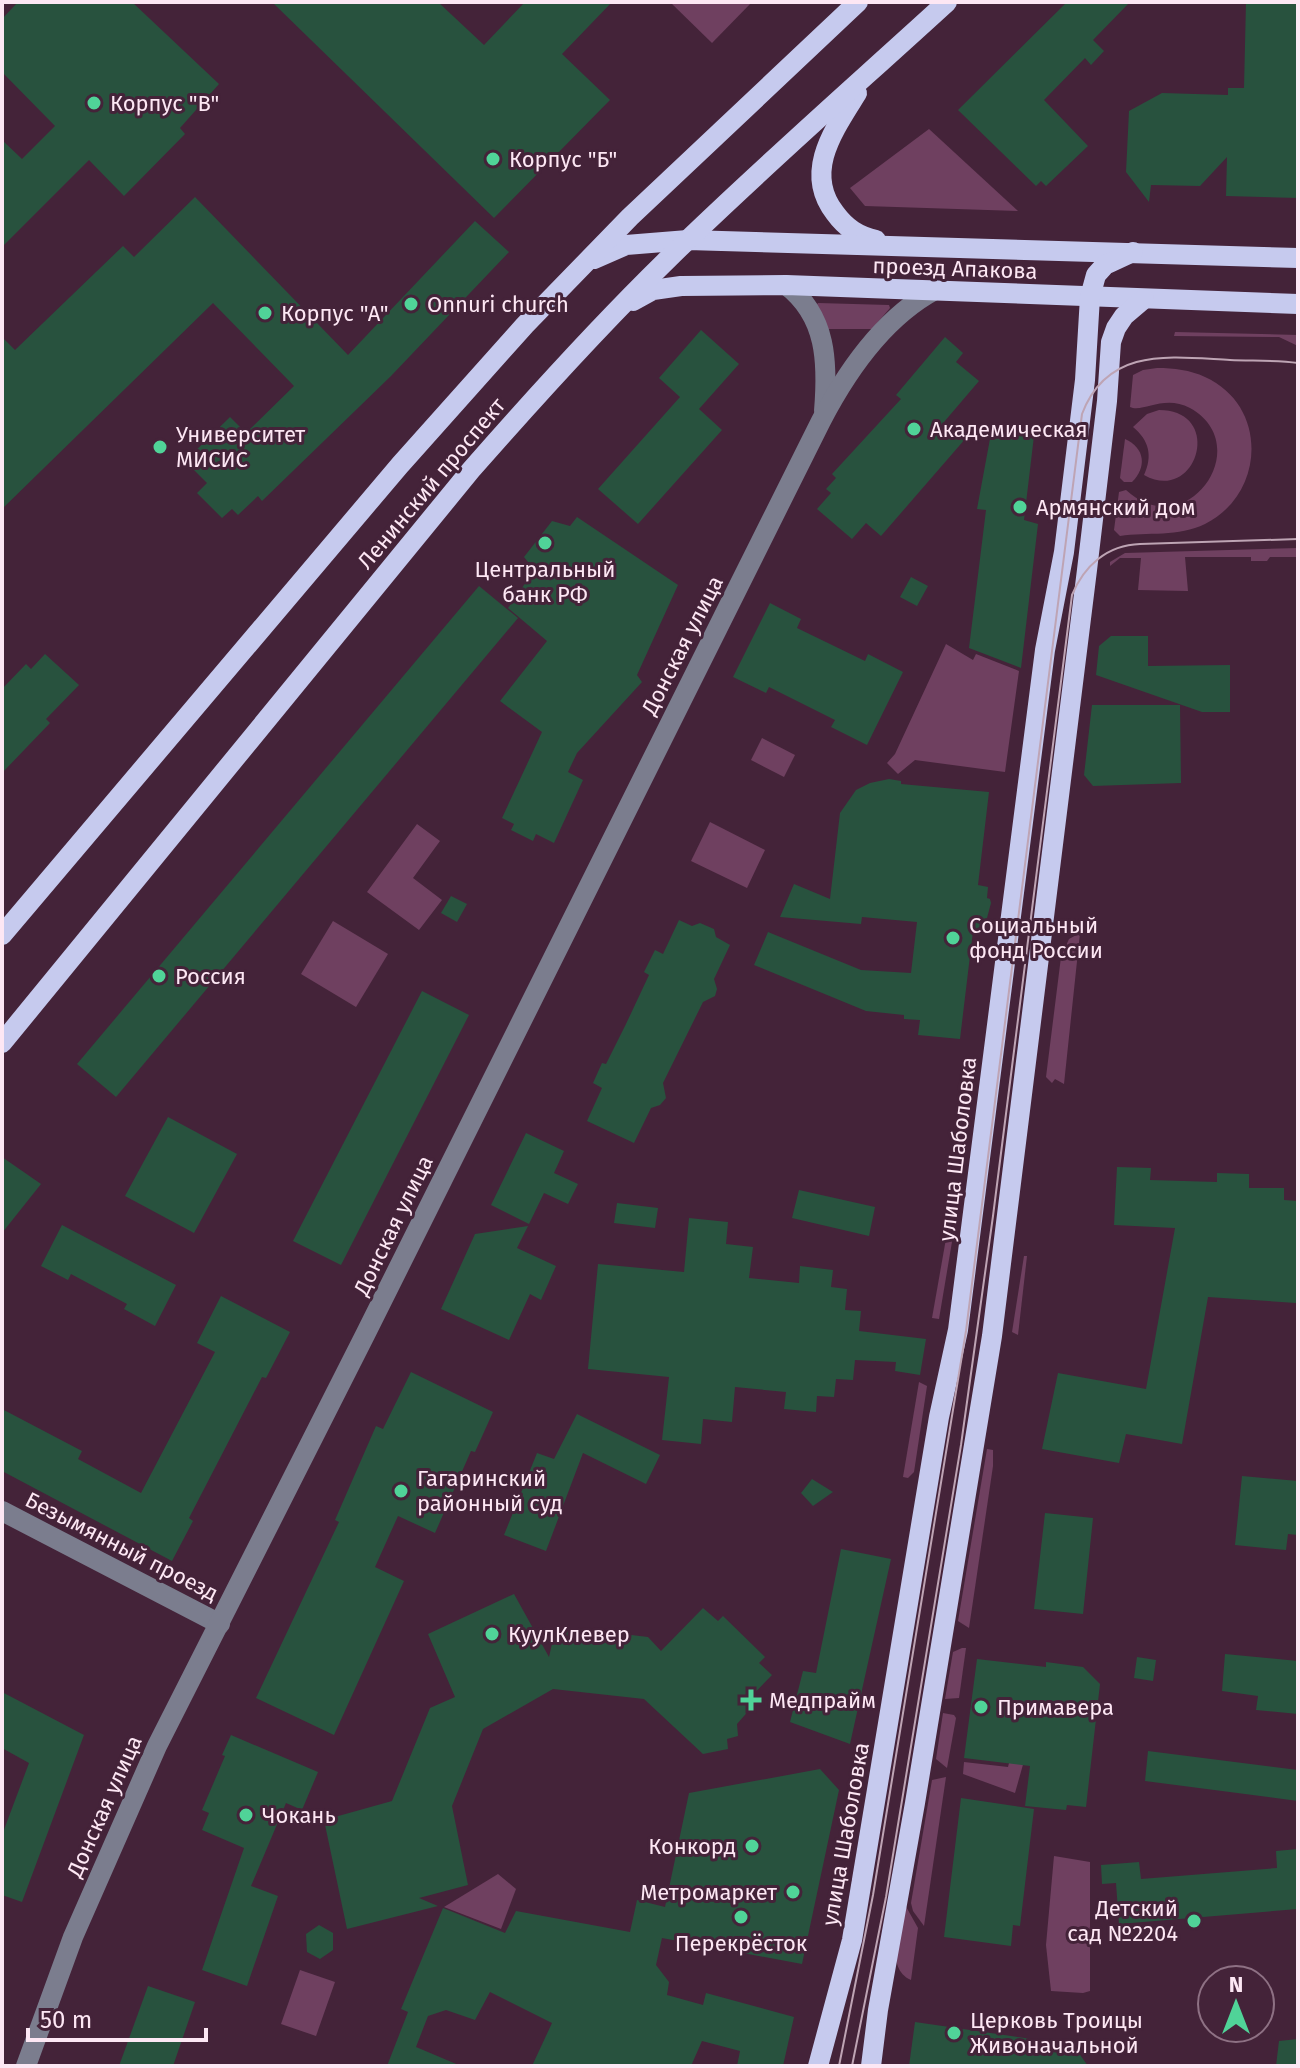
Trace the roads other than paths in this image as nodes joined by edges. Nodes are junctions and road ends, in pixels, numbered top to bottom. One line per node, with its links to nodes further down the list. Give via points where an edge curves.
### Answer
1 (858, 2): 8 (main road, Ленинский проспект)
2 (947, 2): 3 (main road, Ленинский проспект)
3 (871, 71): 4 (main road, Ленинский проспект); 5 (main road, via 825,149 821,181 824,197 846,227 863,237)
4 (688, 240): 5 (main road); 8 (main road, via 626,245); 14 (main road, Ленинский проспект)
5 (900, 245): 6 (main road)
6 (1133, 252): 7 (main road); 11 (main road, улица Шаболовка, via 1105,265)
7 (1298, 258)
8 (573, 273): 16 (main road, Ленинский проспект, via 400,465)
9 (786, 285): 10 (main road, проезд Апакова); 14 (main road, проезд Апакова, via 653,290); 15 (street, Донская улица, via 809,309 825,347)
10 (935, 290): 11 (main road, проезд Апакова); 15 (street, Донская улица, via 895,317)
11 (1090, 297): 12 (main road, проезд Апакова); 21 (main road, улица Шаболовка, via 1064,552 1045,650 958,1330 852,1940)
12 (1144, 299): 13 (main road, проезд Апакова); 22 (main road, via 1124,316 1111,342 992,1336)
13 (1298, 304)
14 (615, 311): 17 (main road, Ленинский проспект, via 471,470)
15 (824, 415): 19 (street, Донская улица)
16 (2, 935)
17 (2, 1043)
18 (2, 1511): 19 (street, Безымянный проезд)
19 (220, 1624): 20 (street, Донская улица, via 157,1746 73,1937)
20 (26, 2066)
21 (818, 2066)
22 (871, 2066)

